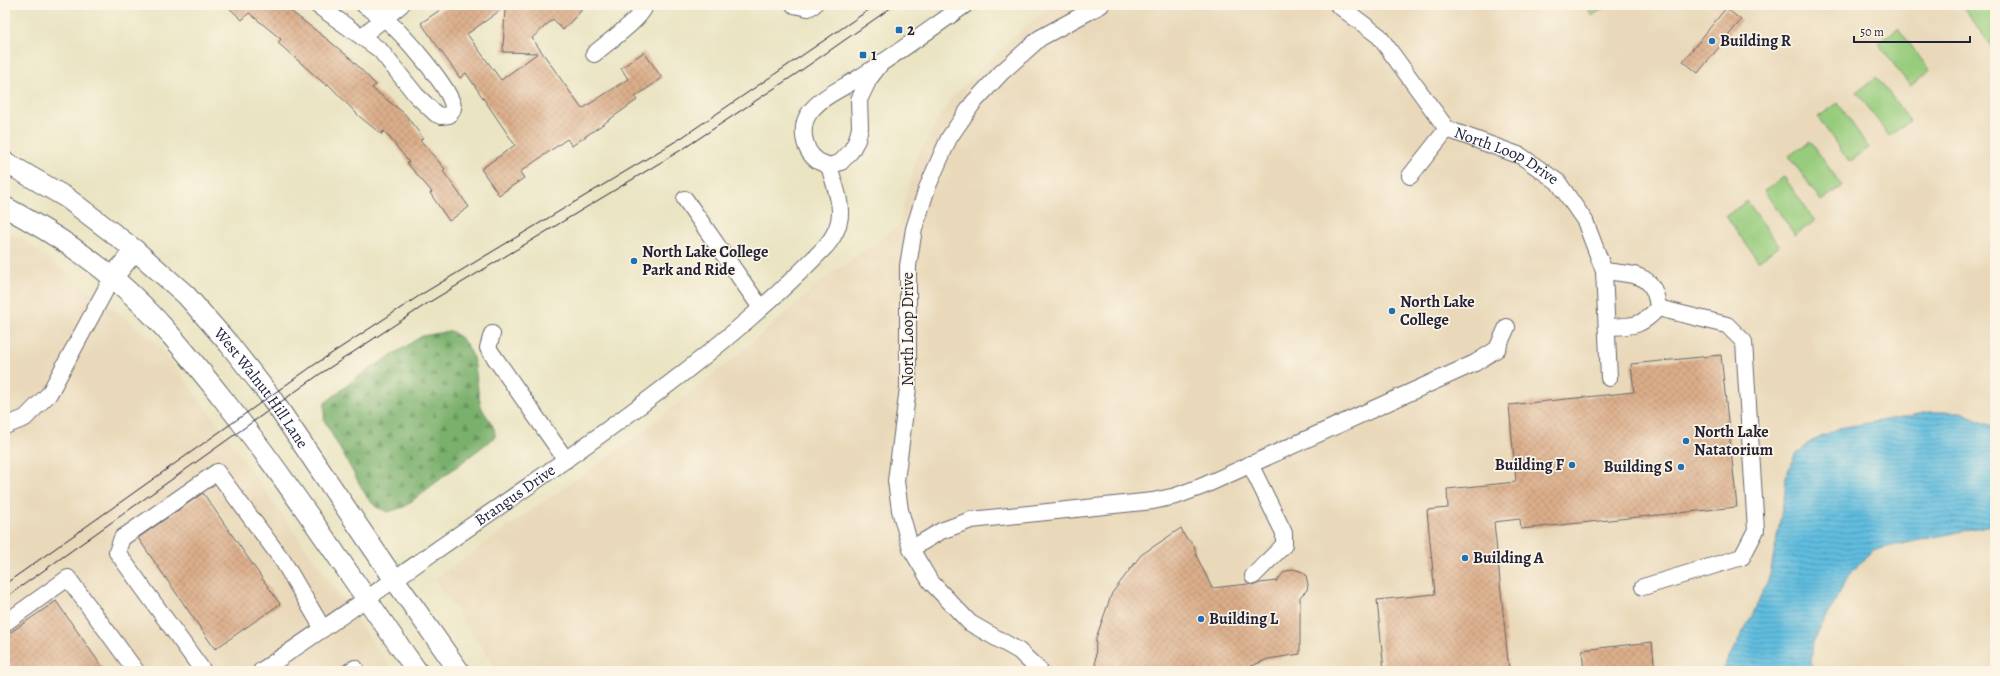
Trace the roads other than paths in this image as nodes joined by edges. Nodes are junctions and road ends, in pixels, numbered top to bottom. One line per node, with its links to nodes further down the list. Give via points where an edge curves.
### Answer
1 (317, 5): 11 (street)
2 (364, 5): 10 (street)
3 (401, 5): 10 (street)
4 (645, 5): 12 (street, via 636,19)
5 (794, 5): 6 (street, via 808,8)
6 (814, 5)
7 (965, 5): 13 (street)
8 (1101, 5): 32 (street, North Loop Drive, via 1040,38 973,102 949,138 927,188 914,229 908,266 908,388 896,481 900,510)
9 (1338, 5): 14 (street, North Loop Drive, via 1379,36)
10 (384, 18): 11 (street); 11 (street, via 419,55 447,92 453,105 449,115 436,114 416,95 380,50)
11 (362, 36)
12 (594, 54)
13 (882, 62): 16 (street, via 869,79 859,100 860,128 857,140 841,162); 16 (street, via 831,94 810,112 804,129 807,148 817,161)
14 (1447, 129): 17 (street); 21 (street, North Loop Drive, via 1521,156 1558,182 1585,221)
15 (5, 162): 20 (main road, West Walnut Hill Lane, via 68,198)
16 (829, 166): 23 (street, Brangus Drive, via 840,204 840,226 835,236 817,256)
17 (1410, 176)
18 (685, 199): 23 (street)
19 (5, 206): 22 (main road, via 46,230)
20 (135, 250): 22 (main road); 34 (main road, West Walnut Hill Lane, via 186,295 229,344 273,401)
21 (1604, 271): 24 (street, via 1640,275 1652,285 1657,295); 26 (street, North Loop Drive)
22 (112, 278): 29 (street, via 49,394 25,418); 36 (main road, via 157,319 234,413 300,503)
23 (761, 308): 30 (street, Brangus Drive, via 707,355)
24 (1658, 308): 26 (street, via 1647,320 1633,326); 35 (street, via 1727,325 1744,342 1756,530 1742,557)
25 (1507, 327): 31 (street, via 1497,348 1475,363)
26 (1607, 327): 28 (street, North Loop Drive)
27 (492, 334): 30 (street, via 488,348)
28 (1609, 378)
29 (5, 426)
30 (566, 460): 34 (street, Brangus Drive)
31 (1250, 464): 32 (street, via 1203,486 1153,501 971,520 941,531); 33 (street, via 1284,533 1284,545)
32 (911, 549): 44 (street, North Loop Drive, via 930,581 970,622 1019,652)
33 (1253, 576)
34 (394, 579): 36 (street, Brangus Drive); 43 (main road, West Walnut Hill Lane)
35 (1643, 587)
36 (366, 600): 38 (street, Brangus Drive); 42 (main road)
37 (5, 623): 39 (street, via 68,578)
38 (323, 629): 40 (street, via 283,561 217,472 122,538 118,552); 41 (street, Brangus Drive)
39 (136, 671)
40 (202, 671)
41 (263, 671)
42 (417, 671)
43 (459, 671)
44 (1040, 671)

